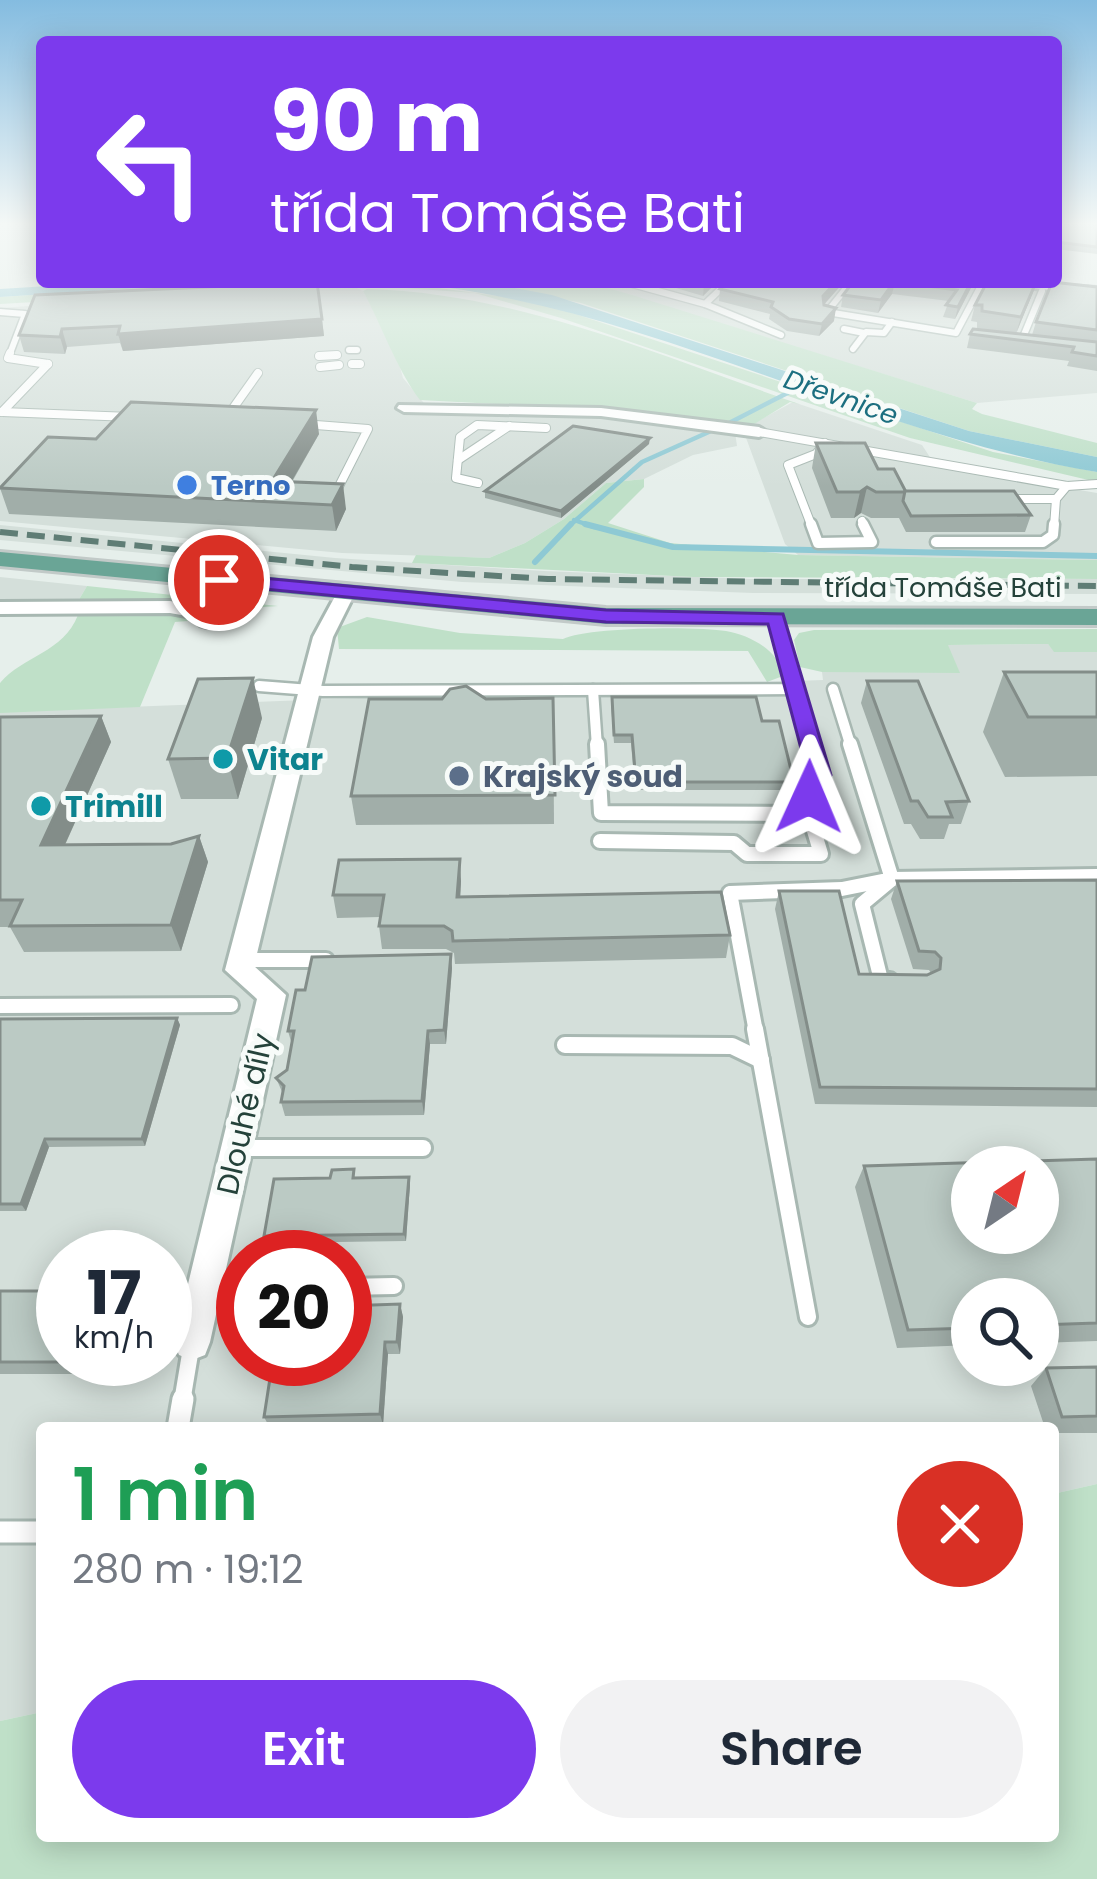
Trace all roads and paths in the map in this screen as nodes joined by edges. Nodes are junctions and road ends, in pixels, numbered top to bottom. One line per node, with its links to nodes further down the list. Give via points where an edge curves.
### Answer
1 (0, 312): 19 (lane, via 25,314 8,358 48,364)
2 (724, 312): 10 (lane)
3 (827, 312): 6 (lane)
4 (967, 312): 9 (lane)
5 (1033, 312): 13 (lane)
6 (892, 322): 8 (lane, via 884,333); 9 (lane)
7 (844, 329): 8 (lane)
8 (864, 333): 15 (lane)
9 (956, 333): 11 (lane)
10 (781, 335)
11 (978, 336)
12 (1000, 339): 13 (lane)
13 (1021, 341): 14 (lane)
14 (1040, 344)
15 (853, 349)
16 (337, 358): 16 (lane, via 319,359)
17 (258, 373): 23 (lane)
18 (404, 408): 22 (street)
19 (1, 413): 20 (lane)
20 (137, 417)
21 (200, 420): 23 (lane)
22 (548, 420): 26 (lane); 27 (street, via 654,416)
23 (224, 421): 24 (lane)
24 (244, 422)
25 (288, 423): 35 (lane, via 368,429)
26 (509, 426): 29 (lane); 29 (lane, via 477,425 460,437)
27 (759, 432): 28 (lane)
28 (825, 443): 32 (lane); 36 (lane, via 788,465 818,543 872,542)
29 (458, 460): 30 (lane, via 456,478)
30 (478, 483)
31 (1097, 484): 32 (lane)
32 (1067, 486): 34 (lane)
33 (989, 499): 34 (lane)
34 (1056, 499): 37 (lane, via 1053,535 1043,542)
35 (330, 505)
36 (862, 520)
37 (936, 542)
38 (0, 559): 39 (main road, třída Tomáše Bati)
39 (346, 593): 42 (main road, třída Tomáše Bati, via 606,616); 48 (street)
40 (0, 608): 43 (street, via 170,607 209,614)
41 (1097, 617): 42 (main road, třída Tomáše Bati)
42 (776, 618): 45 (lane)
43 (207, 621)
44 (259, 686): 48 (lane)
45 (795, 689): 47 (lane); 49 (lane, via 819,775)
46 (833, 689): 52 (lane)
47 (593, 690): 48 (lane); 49 (lane, via 601,813)
48 (306, 698): 56 (street)
49 (809, 814): 50 (lane, via 820,854 748,854 734,843)
50 (600, 842)
51 (1097, 876): 52 (lane)
52 (892, 879): 53 (lane); 57 (lane, via 862,904 881,980)
53 (730, 893): 54 (lane); 61 (lane)
54 (707, 894)
55 (354, 960): 56 (lane)
56 (240, 965): 62 (street, Dlouhé díly, via 272,995)
57 (903, 980)
58 (231, 1005): 59 (lane)
59 (0, 1006)
60 (565, 1046): 61 (lane, via 732,1046)
61 (761, 1060): 68 (lane)
62 (237, 1148): 63 (lane); 66 (street, Dlouhé díly)
63 (423, 1148)
64 (372, 1286): 65 (lane)
65 (394, 1286)
66 (204, 1289): 67 (lane); 69 (street, Dlouhé díly)
67 (216, 1289)
68 (808, 1317)
69 (192, 1342)
70 (185, 1386): 71 (lane)
71 (179, 1422)
72 (0, 1532): 73 (lane)
73 (36, 1532)

